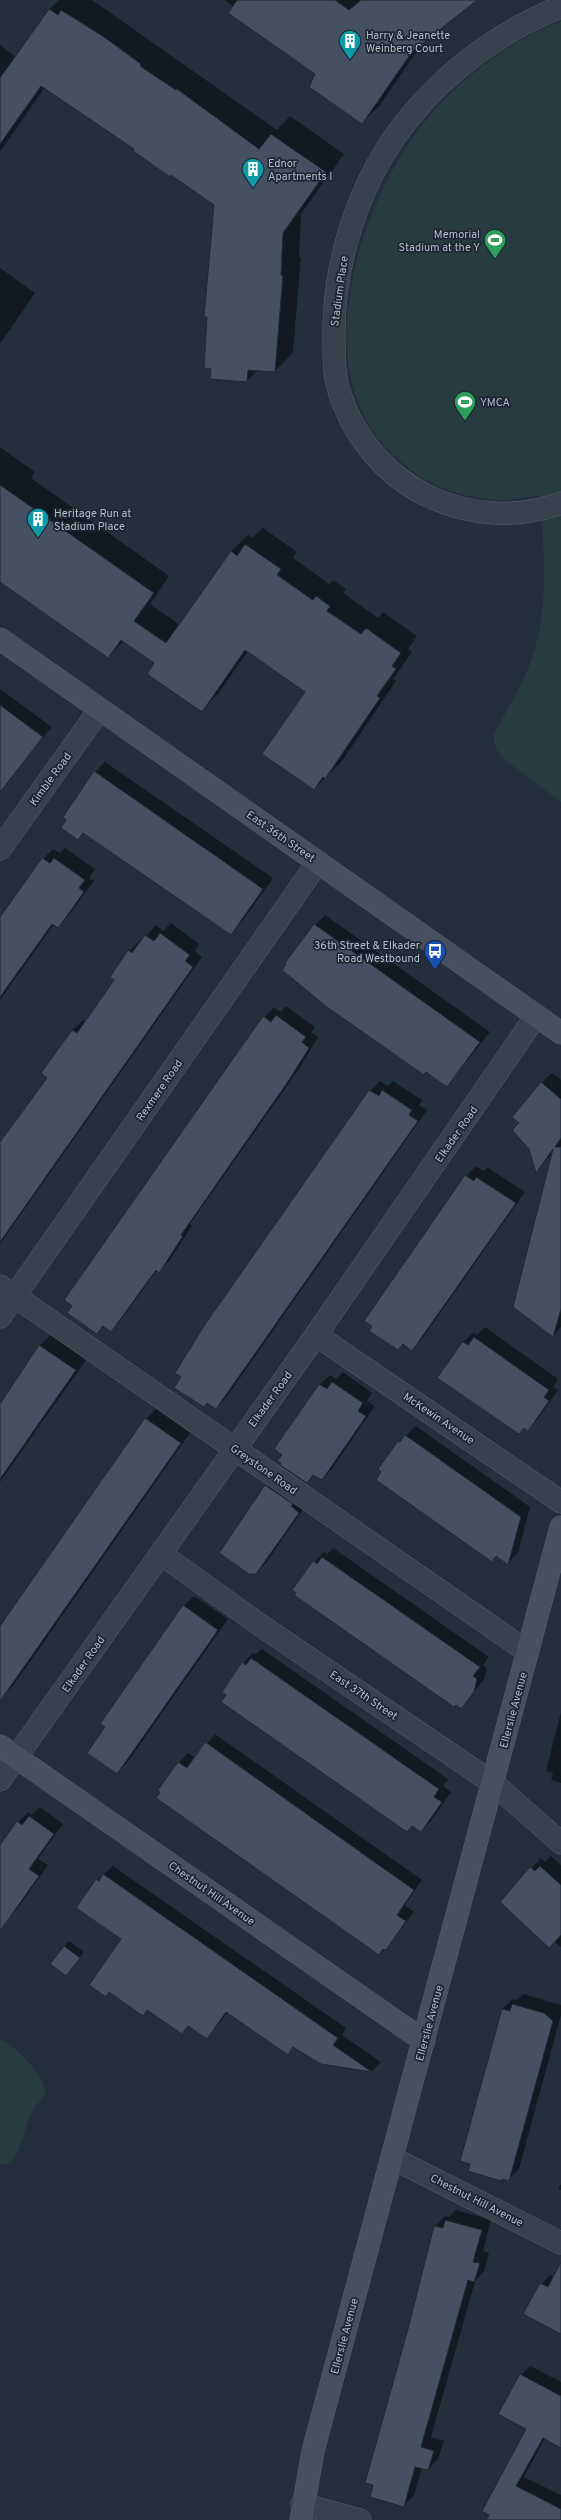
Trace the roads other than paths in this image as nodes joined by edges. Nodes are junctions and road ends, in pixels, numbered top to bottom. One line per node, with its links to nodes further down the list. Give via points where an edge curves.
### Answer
1 (561, 7): 2 (street, Stadium Place, via 515,28 480,51 454,71 407,120 376,168 353,222 339,276 333,329 337,382 345,407 354,427 370,450 400,480 439,501 468,510 524,514)
2 (561, 503)
3 (0, 639): 4 (street, East 36th Street)
4 (100, 709): 5 (street, Kimble Road); 6 (street, East 36th Street)
5 (0, 849)
6 (318, 862): 7 (street, East 36th Street); 9 (street, Rexmere Road)
7 (536, 1016): 8 (street, East 36th Street); 11 (street, Elkader Road)
8 (561, 1033)
9 (7, 1291): 10 (street, Rexmere Road); 12 (street, Greystone Road)
10 (0, 1317)
11 (316, 1335): 12 (street, Elkader Road); 13 (street, McKewin Avenue)
12 (234, 1449): 15 (street, Elkader Road); 16 (street, Greystone Road)
13 (561, 1502)
14 (561, 1527): 16 (street, Ellerslie Avenue)
15 (161, 1554): 17 (street, Elkader Road); 19 (street, East 37th Street, via 260,1625)
16 (528, 1652): 19 (street, Ellerslie Avenue)
17 (8, 1752): 18 (street, Elkader Road); 21 (street, Chestnut Hill Avenue)
18 (0, 1780)
19 (493, 1783): 20 (street, East 37th Street); 21 (street, Ellerslie Avenue)
20 (561, 1843)
21 (424, 2041): 22 (street, Ellerslie Avenue)
22 (392, 2158): 23 (street, Chestnut Hill Avenue); 24 (street, Ellerslie Avenue, via 315,2443)
23 (561, 2243)
24 (301, 2512): 25 (street)
25 (360, 2520)

